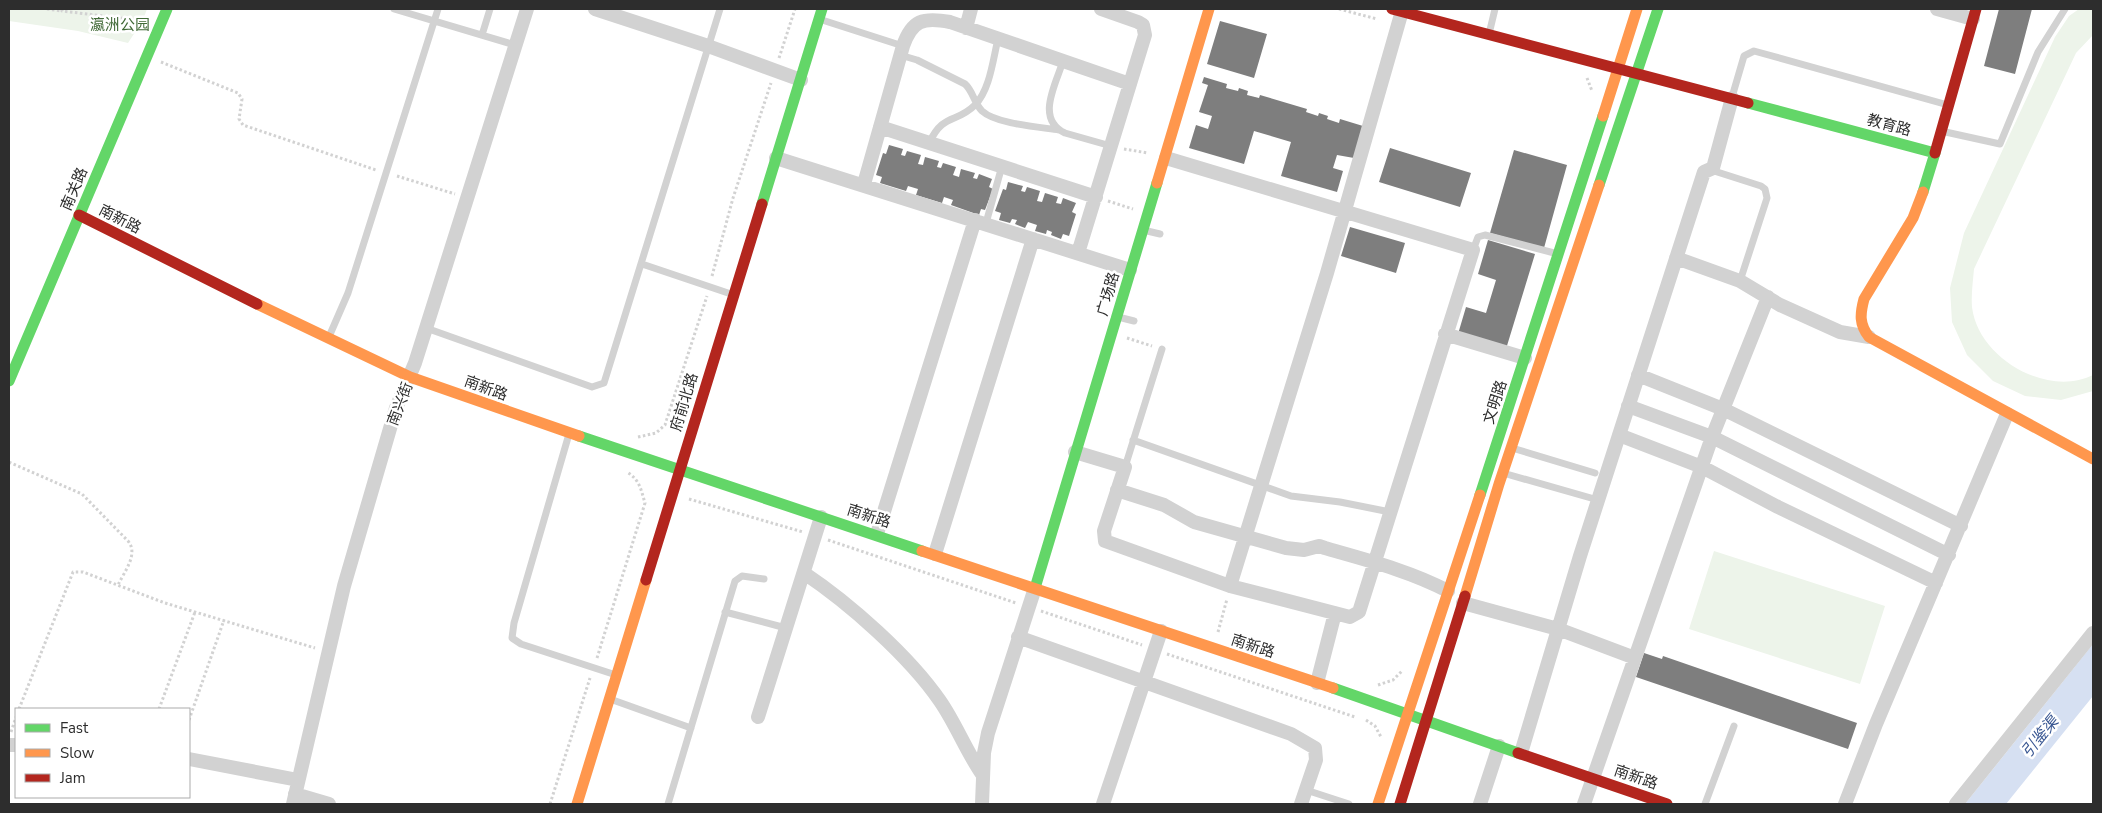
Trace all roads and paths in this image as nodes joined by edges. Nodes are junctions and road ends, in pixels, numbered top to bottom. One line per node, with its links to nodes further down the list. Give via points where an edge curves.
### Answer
1 (47, 9): 19 (path)
2 (167, 9): 24 (street, 南关路)
3 (394, 9): 23 (lane)
4 (438, 9): 23 (lane)
5 (490, 9): 27 (lane)
6 (527, 9): 29 (street, 南兴街)
7 (595, 9): 30 (street)
8 (720, 9): 30 (lane)
9 (794, 9): 35 (path)
10 (971, 9): 25 (street)
11 (1102, 9): 39 (street, via 1138,22 1146,30)
12 (1209, 9): 53 (street, 广场路)
13 (1339, 9): 22 (path)
14 (1495, 9): 26 (lane)
15 (1637, 9): 34 (street, 文明路)
16 (1658, 9): 36 (street, 文明路)
17 (1937, 9): 21 (street)
18 (2066, 9): 46 (lane, via 2038,52 2000,144)
19 (62, 10): 24 (path)
20 (821, 14): 31 (lane); 38 (street, 府前北路)
21 (1975, 14): 43 (street)
22 (1397, 15): 26 (street, 教育路); 63 (street)
23 (434, 20): 27 (lane); 57 (lane)
24 (161, 23): 32 (street, 南关路)
25 (966, 28): 28 (street); 31 (street, via 941,20 924,20 909,30)
26 (1489, 34): 34 (street, 教育路)
27 (482, 35): 29 (lane)
28 (998, 39): 33 (street); 42 (lane, via 983,93)
29 (515, 45): 59 (street, 南兴街)
30 (708, 46): 35 (street); 75 (lane)
31 (902, 51): 42 (lane, via 965,84); 44 (street)
32 (147, 56): 57 (path, via 238,93 242,99 239,119 243,125); 65 (street, 南关路)
33 (1063, 61): 39 (street); 45 (lane, via 1049,107 1050,119)
34 (1618, 68): 36 (street, 教育路); 73 (street, 文明路)
35 (776, 71): 38 (street); 78 (path, via 733,198)
36 (1637, 74): 41 (street, 教育路); 101 (street, 文明路)
37 (1584, 76): 40 (path, via 1591,84)
38 (801, 80): 52 (street, 府前北路)
39 (1130, 84): 49 (street)
40 (1592, 95)
41 (1732, 98): 43 (lane, via 1744,56 1754,50); 51 (street, 教育路); 56 (street)
42 (977, 103): 45 (lane, via 986,114); 47 (lane, via 964,114 945,121 936,129)
43 (1948, 106): 46 (street)
44 (880, 127): 47 (street); 58 (street)
45 (1059, 130): 49 (lane)
46 (1941, 131): 51 (street)
47 (930, 143): 55 (street)
48 (1152, 144): 50 (path)
49 (1111, 146): 50 (path); 60 (street)
50 (1150, 153): 54 (path)
51 (1935, 153): 86 (street, via 1913,218 1866,294 1861,324)
52 (776, 158): 58 (street); 79 (street, 府前北路)
53 (1166, 158): 63 (street); 64 (street, 广场路)
54 (1147, 163)
55 (1002, 166): 60 (street); 67 (lane)
56 (1710, 170): 74 (street, via 1704,172); 77 (lane, via 1761,186 1767,193)
57 (386, 173): 59 (path); 87 (lane, via 348,293)
58 (864, 184): 67 (street)
59 (467, 197): 83 (street, 南兴街)
60 (1096, 197): 62 (path); 72 (street)
61 (1136, 200): 62 (path)
62 (1133, 209): 64 (path); 66 (path)
63 (1345, 212): 71 (street); 111 (street)
64 (1147, 214): 68 (street, 广场路)
65 (79, 215): 87 (street, 南新路); 92 (street, 南关路)
66 (1130, 219)
67 (980, 221): 70 (street); 118 (street)
68 (1142, 230): 69 (lane); 76 (street, 广场路)
69 (1160, 234)
70 (1033, 239): 72 (street); 121 (street)
71 (1473, 250): 73 (lane, via 1478,237 1485,235); 85 (street)
72 (1078, 253): 76 (street)
73 (1558, 254): 89 (street, 文明路)
74 (1676, 258): 77 (street); 90 (street)
75 (642, 264): 78 (lane); 83 (lane, via 607,376 598,386)
76 (1130, 270): 81 (street, 广场路)
77 (1740, 281): 80 (street)
78 (710, 288): 79 (lane); 98 (path, via 665,425 649,435)
79 (734, 295): 108 (street, 府前北路)
80 (1768, 297): 86 (street, via 1840,332); 94 (street)
81 (1117, 316): 82 (lane); 84 (street, 广场路)
82 (1134, 321)
83 (426, 328): 91 (street, 南兴街)
84 (1112, 334): 88 (path); 102 (street, 广场路)
85 (1445, 334): 89 (street); 115 (street)
86 (1869, 337): 95 (street)
87 (328, 339): 91 (street, 南新路)
88 (1162, 349): 100 (lane)
89 (1525, 358): 130 (street, 文明路)
90 (1638, 375): 93 (street); 94 (street)
91 (410, 377): 96 (street, 南新路); 144 (street, 南兴街, via 396,408 372,487)
92 (9, 381)
93 (1628, 406): 97 (street); 99 (street)
94 (1723, 409): 99 (street); 117 (street)
95 (2007, 414): 103 (street); 117 (street)
96 (569, 433): 108 (street, 南新路); 146 (lane, via 512,638 521,644)
97 (1619, 435): 106 (street); 114 (street)
98 (630, 436)
99 (1712, 437): 106 (street); 122 (street)
100 (1133, 440): 105 (lane); 111 (lane)
101 (1511, 448): 109 (street, 文明路); 110 (lane)
102 (1075, 452): 105 (street); 129 (street, 广场路)
103 (2093, 459)
104 (9, 462): 127 (path, via 82,494 128,541 133,554)
105 (1124, 467): 112 (street)
106 (1702, 467): 126 (street); 145 (street)
107 (618, 468): 146 (path, via 636,478 645,503)
108 (679, 470): 113 (street, 府前北路); 116 (street, 南新路)
109 (1503, 473): 114 (lane); 131 (street, 文明路)
110 (1595, 473)
111 (1262, 486): 115 (lane, via 1302,498); 120 (street)
112 (1117, 490): 120 (street, via 1164,505 1194,522); 128 (street, via 1104,531 1106,541)
113 (671, 496): 119 (path, via 721,507); 148 (street, 府前北路)
114 (1598, 500): 138 (street)
115 (1390, 512): 123 (street)
116 (821, 517): 118 (street, 南新路); 119 (street)
117 (1961, 526): 122 (street)
118 (877, 534): 121 (street, 南新路)
119 (815, 536): 124 (street); 132 (path)
120 (1246, 537): 123 (street, via 1296,549 1319,546); 128 (street)
121 (935, 554): 129 (street, 南新路)
122 (1949, 555): 126 (street)
123 (1374, 562): 130 (street, via 1432,582); 135 (street, via 1359,612 1353,617)
124 (804, 573): 137 (street); 167 (street, via 859,615 916,673 940,701)
125 (764, 579): 134 (lane, via 739,577)
126 (1936, 583): 185 (street)
127 (118, 585): 133 (path); 153 (path, via 83,572 73,572)
128 (1230, 586): 135 (street); 142 (path)
129 (1035, 588): 132 (street); 139 (street, 南新路)
130 (1448, 591): 155 (street, 文明路)
131 (1463, 603): 138 (street); 159 (street, 文明路)
132 (1028, 607): 141 (street); 143 (path)
133 (195, 612): 136 (path); 154 (path)
134 (725, 612): 137 (lane); 161 (lane)
135 (1335, 613): 150 (street)
136 (224, 620): 144 (path); 156 (path)
137 (786, 628): 157 (street)
138 (1558, 629): 145 (street); 165 (street)
139 (1161, 631): 142 (street, 南新路); 143 (street)
140 (2093, 633): 186 (street)
141 (1018, 637): 149 (street); 167 (street, via 988,733)
142 (1213, 649): 150 (street, 南新路)
143 (1155, 650): 149 (street); 163 (path, via 1369,721 1379,731)
144 (328, 652): 170 (street, 南兴街)
145 (1636, 658): 168 (street)
146 (594, 668): 148 (lane); 172 (path)
147 (1403, 669): 151 (path, via 1393,680 1379,685)
148 (616, 675): 152 (street, 府前北路)
149 (1145, 682): 169 (street, via 1291,734 1310,744 1315,748 1316,760); 176 (street)
150 (1317, 683): 155 (street, 南新路)
151 (1369, 684)
152 (609, 699): 161 (lane); 173 (street, 府前北路)
153 (19, 708)
154 (159, 708)
155 (1407, 714): 159 (street, 南新路); 179 (street, 文明路)
156 (190, 717)
157 (758, 717)
158 (15, 721): 162 (path)
159 (1428, 721): 164 (street, 南新路); 180 (street, 文明路)
160 (1734, 726): 184 (lane)
161 (690, 728): 174 (lane)
162 (9, 737)
163 (1382, 745)
164 (1499, 746): 165 (street, 南新路); 181 (street)
165 (1521, 754): 168 (street, 南新路)
166 (190, 759): 170 (street)
167 (982, 774): 175 (street)
168 (1593, 778): 182 (street); 183 (street, 南新路)
169 (1306, 790): 177 (street); 178 (lane)
170 (296, 793): 171 (street)
171 (329, 804)
172 (550, 804)
173 (577, 804)
174 (668, 804)
175 (982, 804)
176 (1103, 804)
177 (1302, 804)
178 (1349, 804)
179 (1378, 804)
180 (1400, 804)
181 (1480, 804)
182 (1584, 804)
183 (1667, 804)
184 (1705, 804)
185 (1844, 804)
186 (1956, 804)

